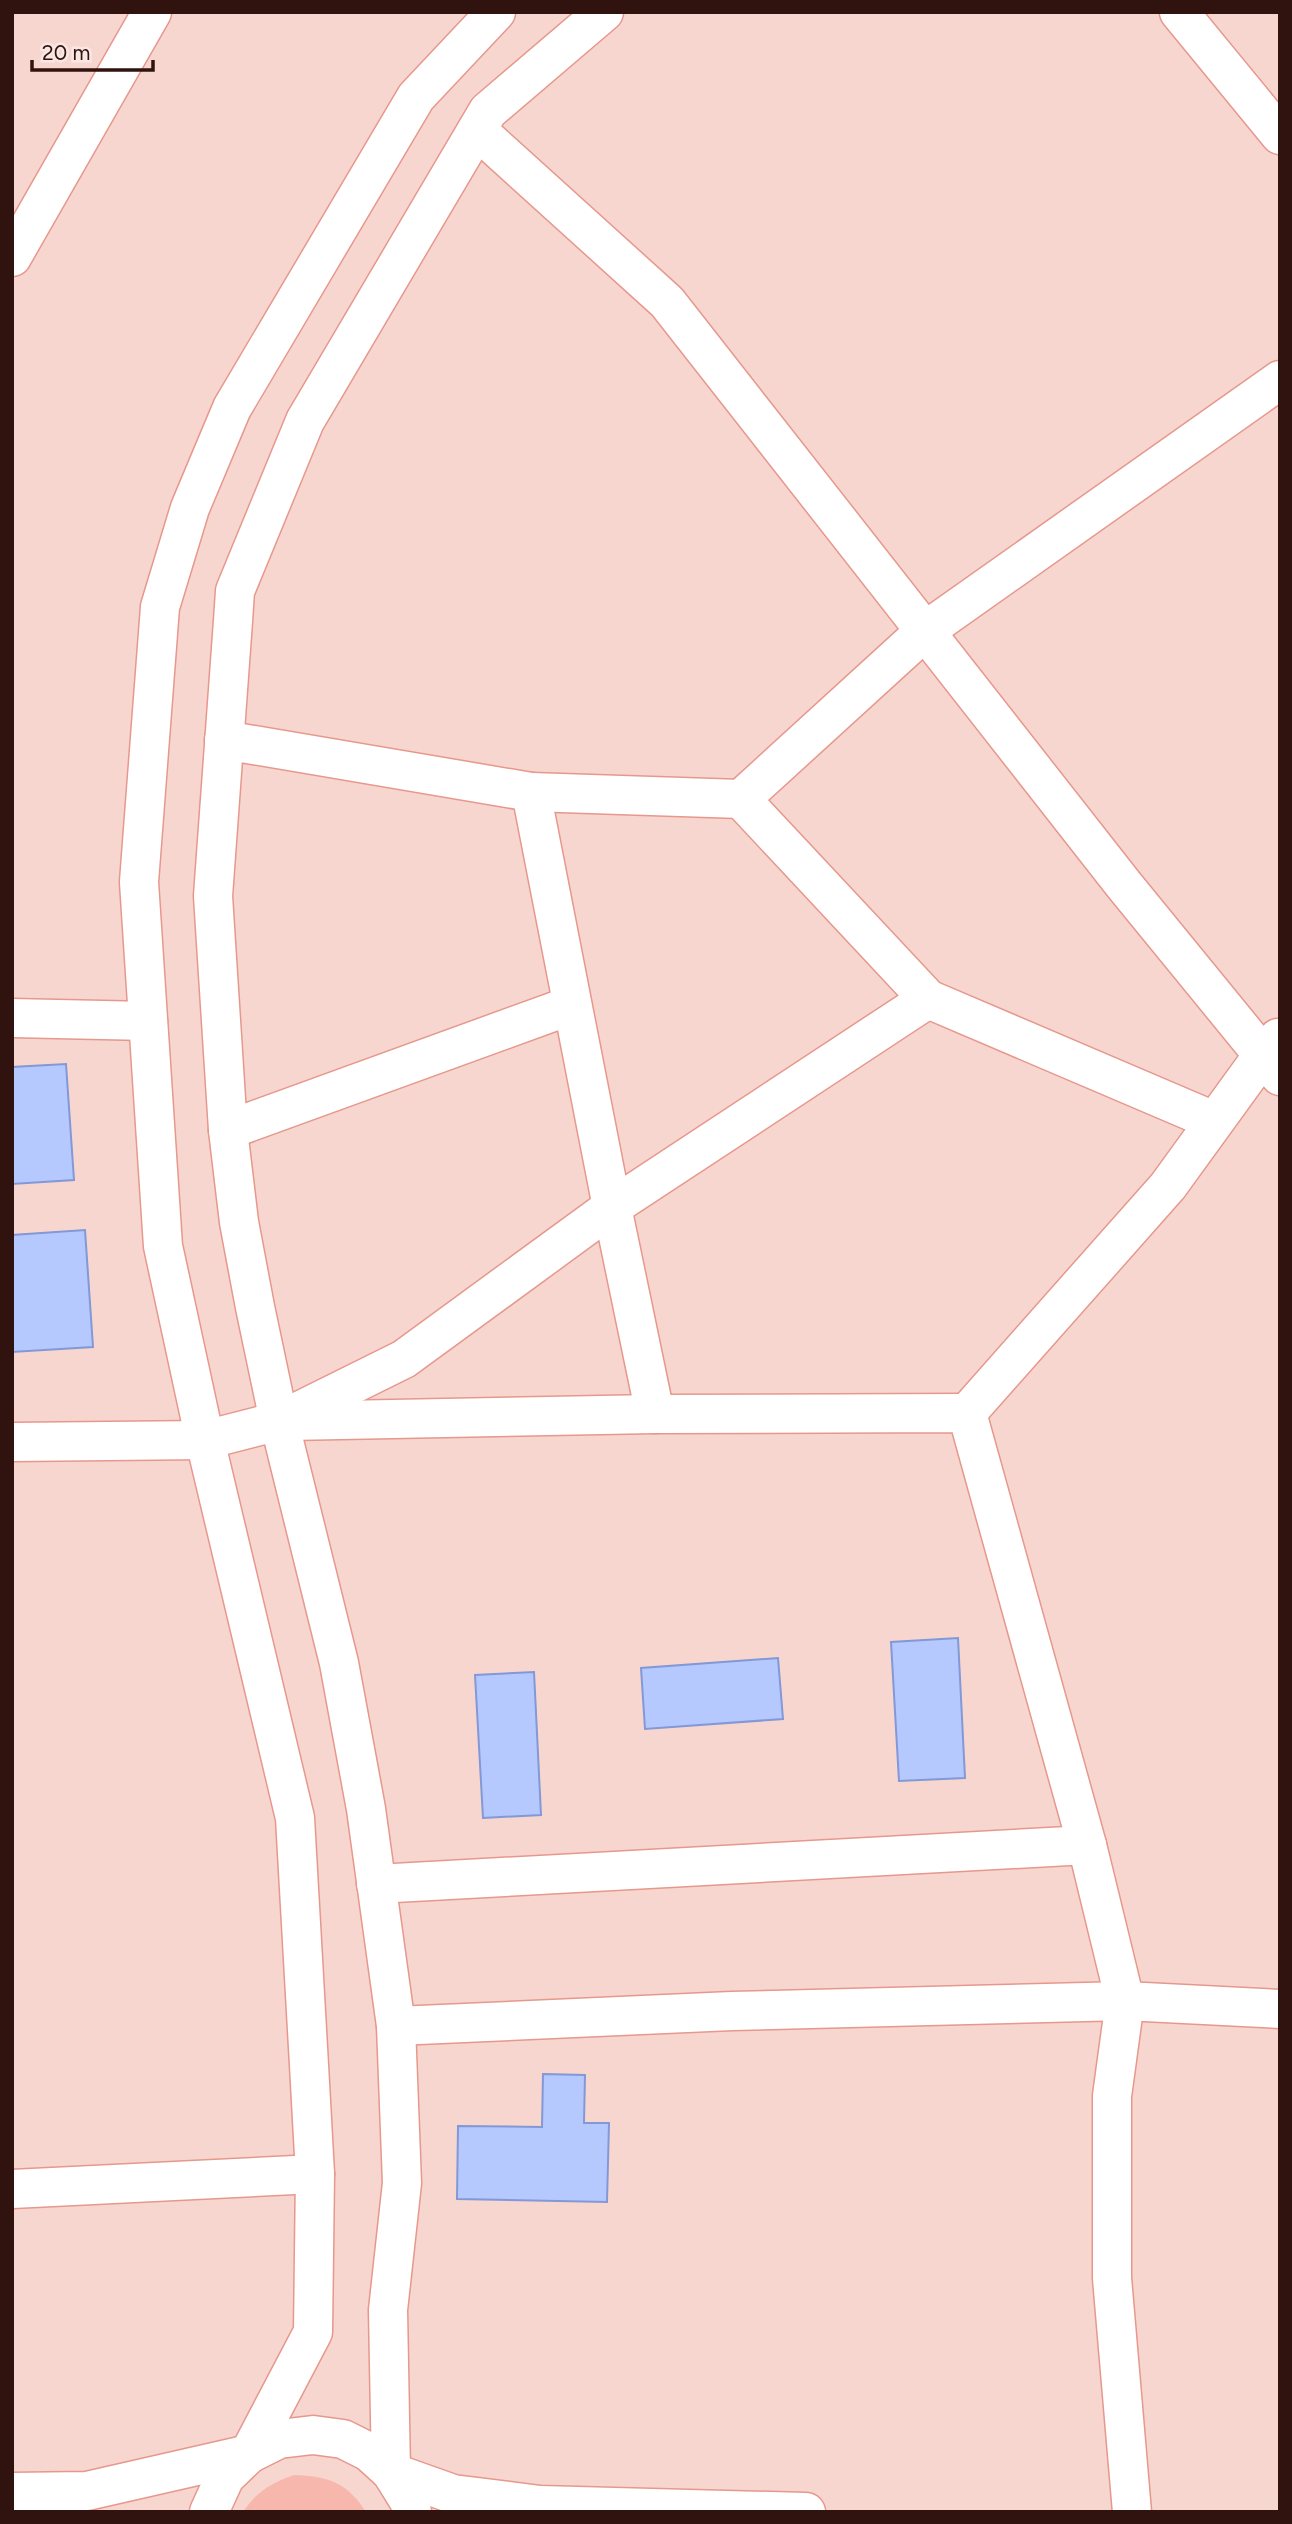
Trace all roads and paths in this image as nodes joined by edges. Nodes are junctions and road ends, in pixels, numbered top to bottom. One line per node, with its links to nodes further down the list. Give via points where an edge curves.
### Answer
1 (152, 12): 7 (street)
2 (604, 12): 5 (street, via 503,96)
3 (1179, 12): 6 (street)
4 (476, 18): 16 (street, via 416,97 232,408 190,508 160,607 149,737 139,882)
5 (477, 130): 9 (street, via 667,302); 10 (street, via 305,421 236,591)
6 (1280, 135)
7 (12, 257)
8 (1280, 380): 9 (street)
9 (925, 631): 12 (street); 17 (street, via 1124,885)
10 (224, 740): 11 (street); 19 (street, via 213,896)
11 (531, 792): 12 (street); 14 (street)
12 (741, 799): 13 (street)
13 (928, 999): 18 (street); 20 (street)
14 (572, 1005): 19 (street); 20 (street)
15 (12, 1018): 16 (street)
16 (148, 1021): 24 (street, via 163,1246)
17 (1274, 1056): 18 (street)
18 (1214, 1121): 21 (street, via 1168,1186)
19 (228, 1130): 23 (street, via 239,1222)
20 (612, 1207): 22 (street); 23 (street, via 404,1359)
21 (967, 1413): 22 (street); 26 (street)
22 (655, 1414): 23 (street)
23 (279, 1421): 24 (street); 27 (street, via 339,1663)
24 (205, 1440): 25 (street); 31 (street, via 295,1818)
25 (12, 1442)
26 (1087, 1845): 27 (street); 28 (street)
27 (376, 1884): 30 (street)
28 (1125, 2001): 29 (street); 30 (street); 39 (street, via 1112,2096 1112,2278)
29 (1280, 2008)
30 (396, 2025): 34 (street, via 402,2183 388,2310)
31 (315, 2174): 32 (street); 33 (street, via 313,2332)
32 (12, 2189)
33 (249, 2454): 34 (street, via 279,2439 313,2435 342,2440 369,2452); 35 (street, via 87,2491); 36 (street, via 225,2477)
34 (391, 2472): 37 (street); 38 (street, via 453,2494 540,2505)
35 (12, 2492)
36 (209, 2512)
37 (412, 2512)
38 (806, 2512)
39 (1132, 2512)

